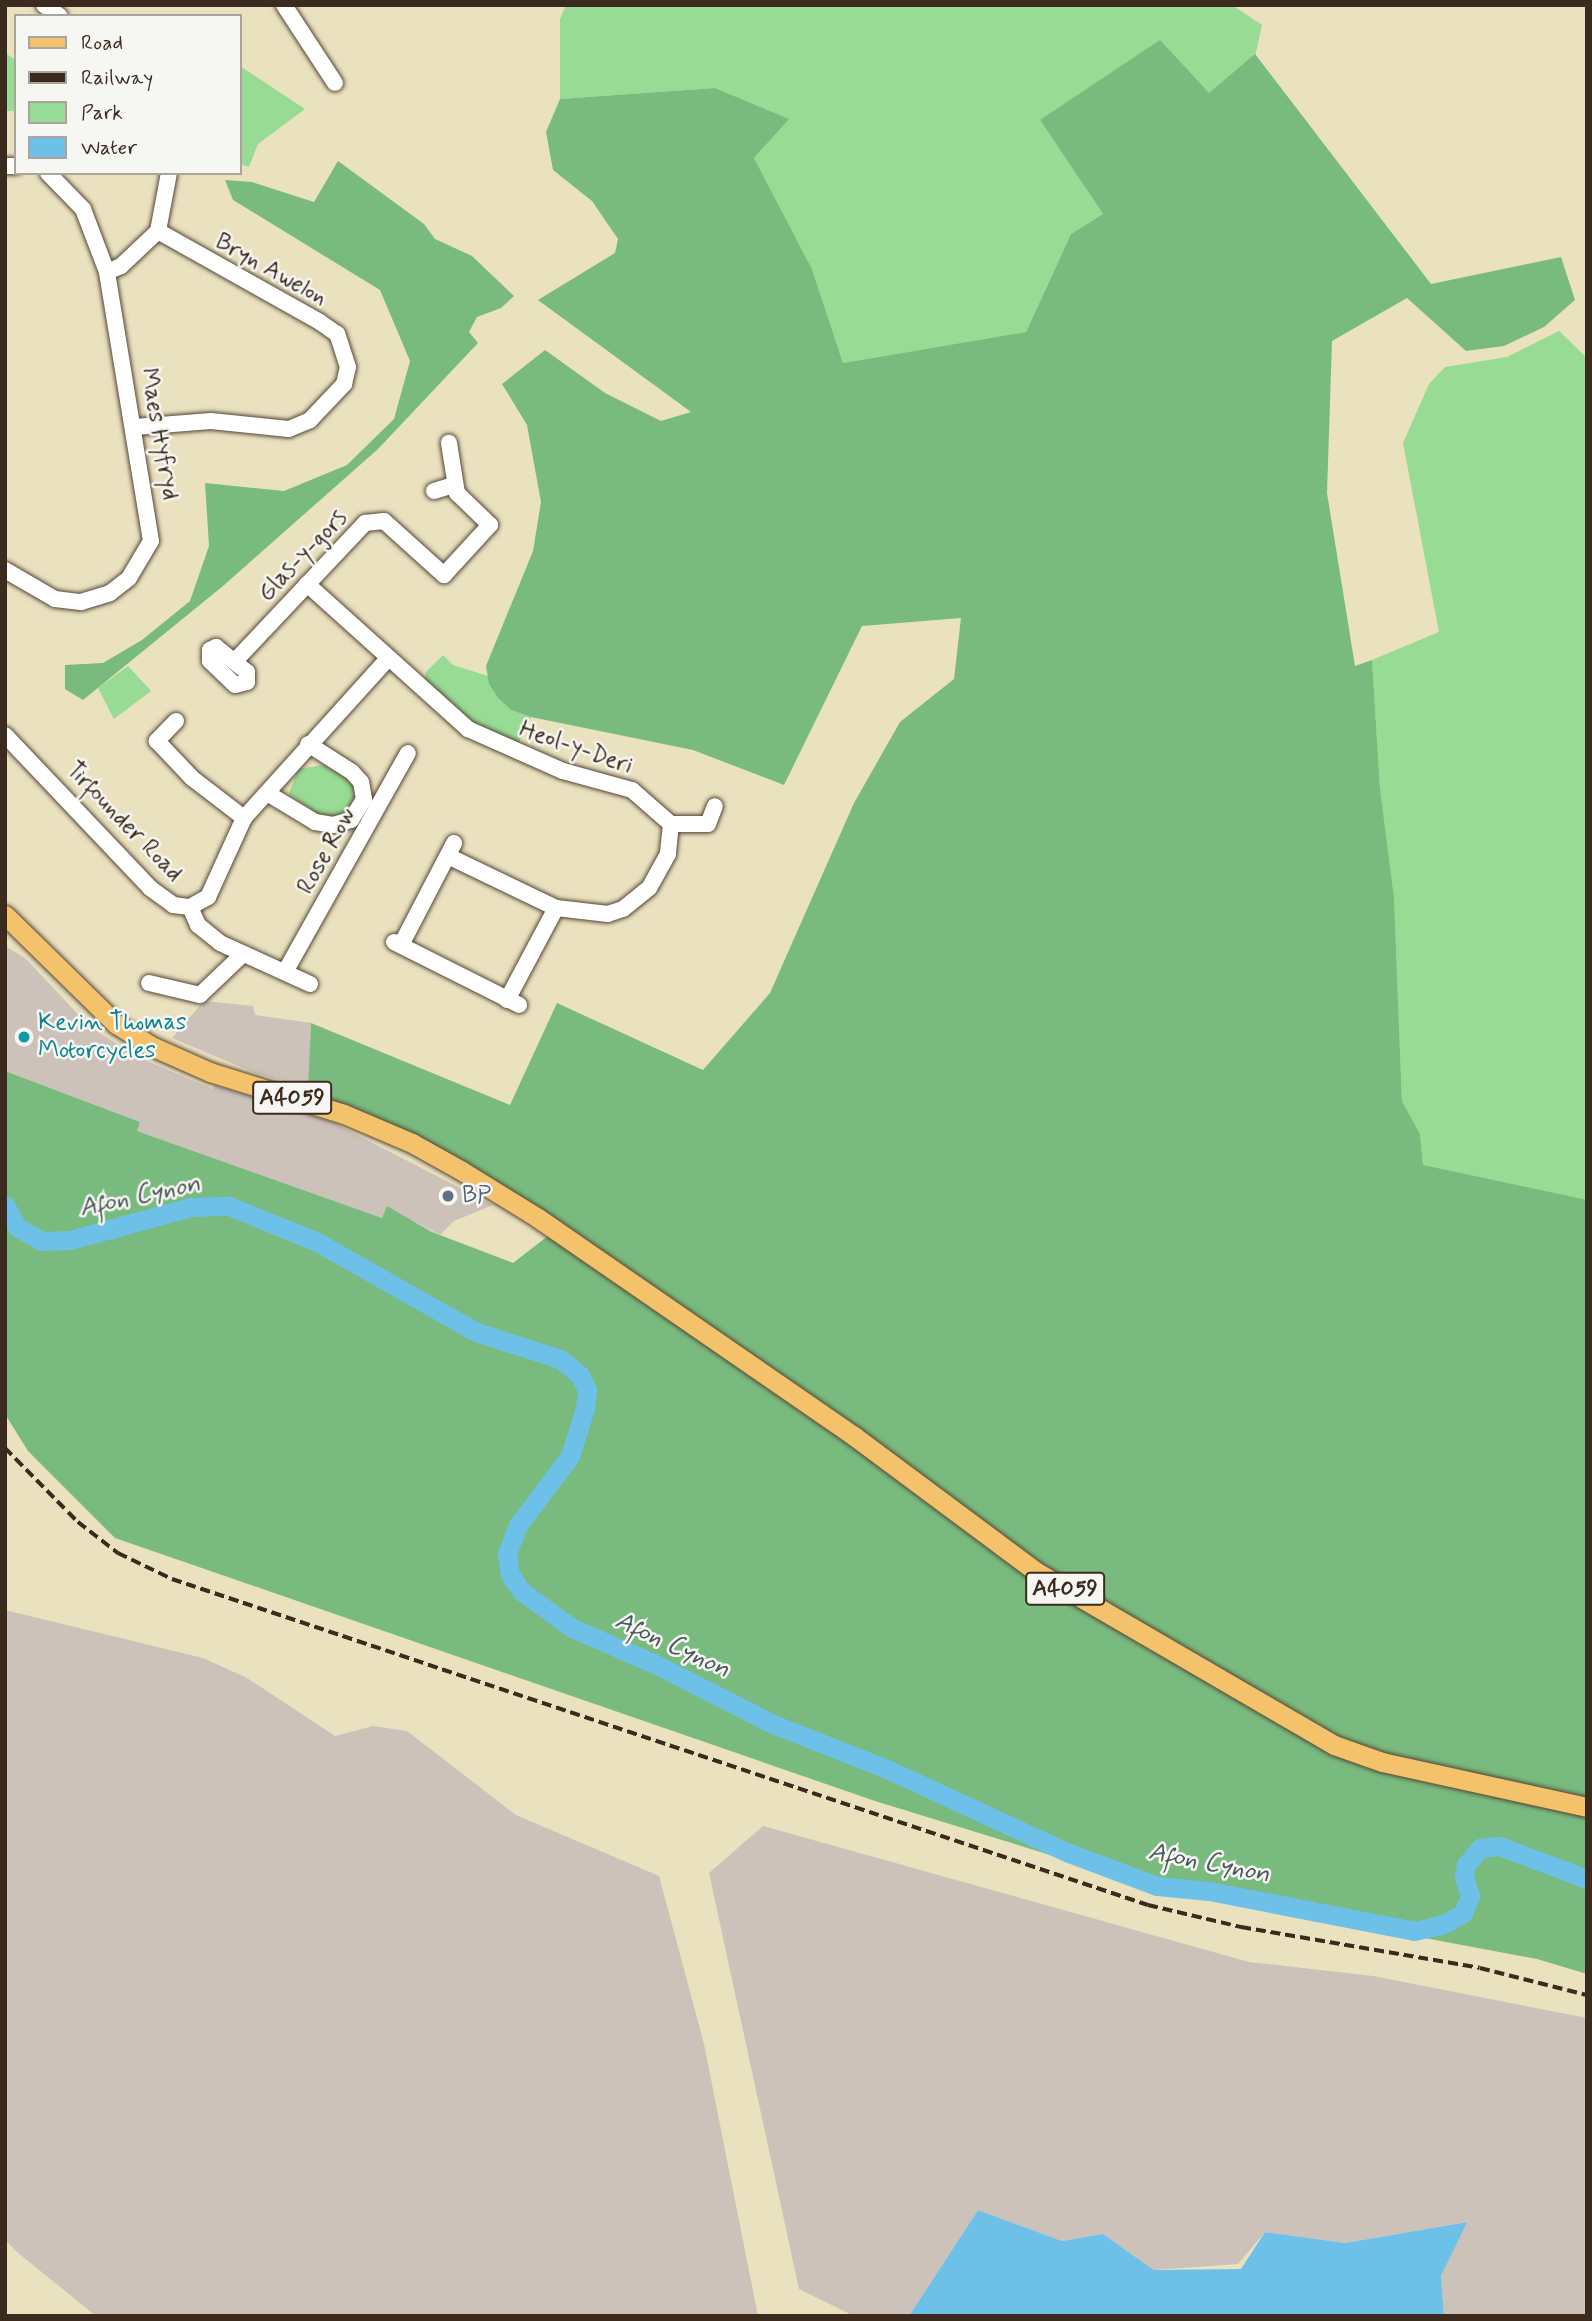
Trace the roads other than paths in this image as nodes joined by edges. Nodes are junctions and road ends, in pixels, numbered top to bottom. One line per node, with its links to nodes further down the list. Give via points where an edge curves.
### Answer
1 (284, 5): 2 (street)
2 (335, 83)
3 (50, 175): 6 (street, Maes Hyfryd, via 83,209)
4 (170, 175): 5 (street)
5 (158, 231): 6 (street, via 130,259); 7 (street, Bryn Awelon, via 337,334 348,368 344,384 310,420 289,429 211,421)
6 (107, 272): 7 (street, Maes Hyfryd)
7 (135, 427): 11 (street, Maes Hyfryd, via 151,541 129,578 110,593 81,602 55,599)
8 (449, 443): 9 (street)
9 (454, 485): 10 (street); 12 (street, Glas-y-gors, via 490,526 444,575 384,521 373,520)
10 (434, 491)
11 (5, 570)
12 (307, 584): 13 (street, Heol-y-Deri); 14 (street, Glas-y-gors)
13 (387, 660): 17 (street); 22 (street, Heol-y-Deri, via 468,729 563,771 632,790)
14 (235, 661)
15 (176, 721): 21 (street, via 157,741 192,778)
16 (5, 735): 23 (street, Tirfounder Road, via 150,888 173,905)
17 (308, 744): 19 (street); 19 (street, via 361,782 364,799 351,820 333,825 315,822)
18 (408, 753): 27 (street, Rose Row)
19 (267, 793): 21 (street)
20 (715, 806): 22 (street, via 708,824)
21 (244, 818): 23 (street, via 208,897)
22 (671, 824): 24 (street, via 668,854 637,900 608,914)
23 (190, 907): 26 (street, Tirfounder Road, via 198,925)
24 (555, 908): 24 (street, via 513,1002 398,943 451,850)
25 (5, 915): 30 (main road, A4059, via 116,1024 149,1045 211,1072 344,1114 462,1171 853,1436 1035,1571 1334,1745 1382,1762)
26 (243, 954): 27 (street, Tirfounder Road); 28 (street, via 200,995)
27 (285, 972): 29 (street, Tirfounder Road)
28 (149, 983)
29 (310, 984)
30 (1587, 1807)

